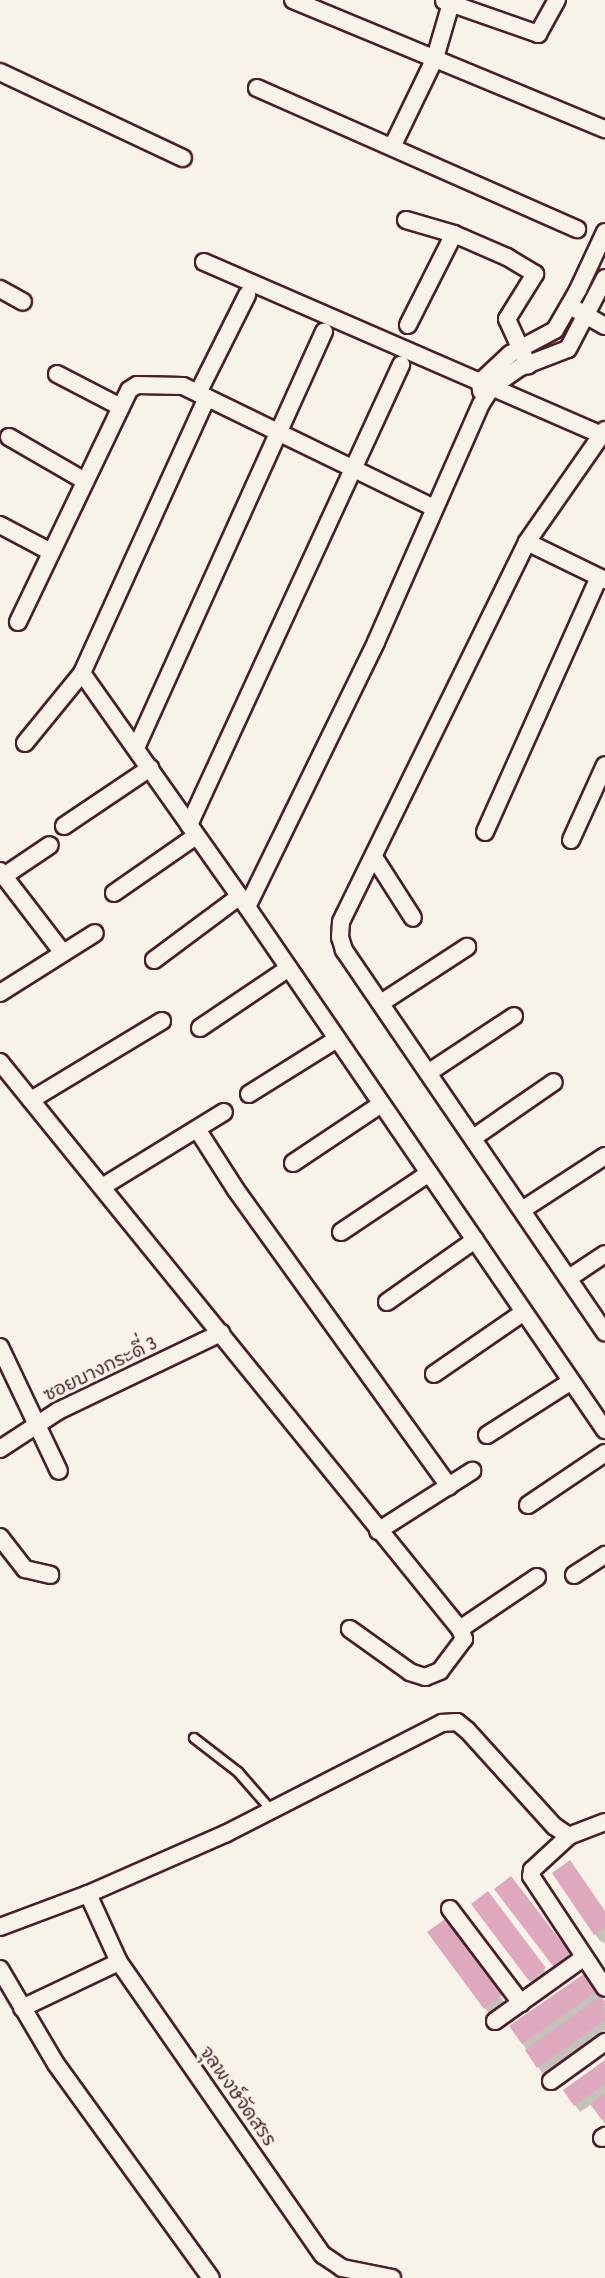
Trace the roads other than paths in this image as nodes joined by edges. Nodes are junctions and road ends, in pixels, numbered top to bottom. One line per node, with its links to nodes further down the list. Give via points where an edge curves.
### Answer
1 (293, 0): 4 (street)
2 (557, 0): 3 (street, via 538,34)
3 (449, 1): 4 (street)
4 (435, 58): 7 (street); 8 (street)
5 (0, 72): 9 (street)
6 (257, 88): 8 (street)
7 (605, 129)
8 (393, 145): 11 (street)
9 (184, 159)
10 (406, 220): 13 (street)
11 (577, 229)
12 (605, 232): 16 (street)
13 (454, 233): 23 (street); 26 (street, via 535,274 507,319)
14 (204, 262): 30 (street)
15 (605, 278): 19 (street)
16 (580, 286): 19 (street); 21 (street)
17 (0, 289): 20 (street)
18 (247, 295): 31 (street)
19 (601, 297): 22 (street)
20 (23, 302)
21 (570, 306): 22 (street); 26 (street, via 555,330)
22 (585, 315): 24 (street); 28 (street, via 568,349)
23 (408, 325)
24 (605, 326)
25 (324, 332): 33 (street)
26 (519, 349): 28 (street); 30 (street)
27 (401, 365): 36 (street)
28 (528, 365): 30 (street)
29 (57, 374): 32 (street)
30 (486, 385): 34 (street); 38 (street)
31 (203, 395): 32 (street, via 183,386 137,385 129,390); 33 (street); 44 (street)
32 (121, 407): 37 (street)
33 (279, 433): 36 (street); 46 (street)
34 (603, 433): 40 (street)
35 (9, 437): 37 (street)
36 (355, 470): 38 (street); 50 (street)
37 (85, 481): 41 (street)
38 (434, 508): 57 (street, via 376,642)
39 (0, 524): 41 (street)
40 (527, 542): 42 (street); 54 (street)
41 (51, 552): 43 (street)
42 (602, 578): 51 (street)
43 (18, 622)
44 (82, 673): 45 (street); 46 (street)
45 (25, 743)
46 (136, 748): 48 (street)
47 (605, 765): 52 (street)
48 (150, 768): 49 (street); 50 (street)
49 (64, 827)
50 (193, 831): 56 (street); 57 (street)
51 (485, 832)
52 (571, 840)
53 (50, 845): 55 (street)
54 (374, 858): 58 (street); 65 (street, via 341,922 340,937)
55 (2, 874): 61 (street)
56 (114, 893)
57 (243, 902): 62 (street); 63 (street)
58 (413, 918)
59 (95, 933): 61 (street)
60 (467, 947): 65 (street)
61 (64, 953): 64 (street)
62 (154, 960)
63 (289, 968): 68 (street); 69 (street)
64 (0, 993)
65 (381, 1003): 71 (street)
66 (514, 1016): 71 (street)
67 (162, 1021): 74 (street)
68 (200, 1028)
69 (337, 1039): 73 (street); 75 (street)
70 (0, 1062): 74 (street)
71 (428, 1073): 78 (street)
72 (554, 1082): 78 (street)
73 (249, 1094)
74 (32, 1100): 82 (street)
75 (382, 1104): 80 (street); 81 (street)
76 (224, 1112): 77 (street)
77 (197, 1129): 82 (street); 102 (street)
78 (473, 1138): 83 (street)
79 (605, 1156): 83 (street)
80 (293, 1163)
81 (429, 1173): 84 (street); 85 (street)
82 (102, 1187): 91 (street)
83 (522, 1210): 87 (street)
84 (341, 1232)
85 (475, 1240): 88 (street); 89 (street)
86 (605, 1254): 87 (street)
87 (569, 1278): 90 (street)
88 (387, 1302)
89 (524, 1312): 93 (street); 94 (street)
90 (605, 1332)
91 (221, 1334): 95 (street, ซอยบางกระดี่ 3); 104 (street)
92 (0, 1347): 95 (street)
93 (434, 1374)
94 (570, 1382): 96 (street); 97 (street)
95 (38, 1424): 98 (street, ซอยบางกระดี่ 3); 100 (street)
96 (605, 1430)
97 (487, 1435)
98 (0, 1449)
99 (605, 1453): 103 (street)
100 (59, 1471)
101 (472, 1471): 102 (street)
102 (449, 1486): 104 (street)
103 (528, 1505)
104 (378, 1531): 111 (street)
105 (0, 1537): 107 (street, via 24,1569)
106 (605, 1555): 108 (street)
107 (50, 1575)
108 (573, 1575)
109 (537, 1577): 111 (street)
110 (350, 1629): 111 (street, via 410,1672 425,1677 440,1671 461,1644)
111 (460, 1629)
112 (194, 1738): 113 (lane, via 238,1772)
113 (272, 1811): 115 (street, via 429,1726 457,1722 554,1826); 116 (street)
114 (602, 1829): 115 (street)
115 (569, 1836): 119 (street, via 531,1876)
116 (88, 1894): 118 (street); 120 (street, จุลพงษ์จัดสรร)
117 (450, 1909): 123 (street)
118 (0, 1927)
119 (583, 1958): 122 (street); 123 (street)
120 (119, 1962): 124 (street); 129 (street, จุลพงษ์จัดสรร, via 323,2255 342,2269)
121 (0, 1969): 124 (street)
122 (605, 1988)
123 (521, 2003): 125 (street)
124 (22, 2008): 128 (street, via 55,2064)
125 (495, 2021)
126 (605, 2042): 127 (street)
127 (551, 2081)
128 (211, 2278)
129 (392, 2278)

